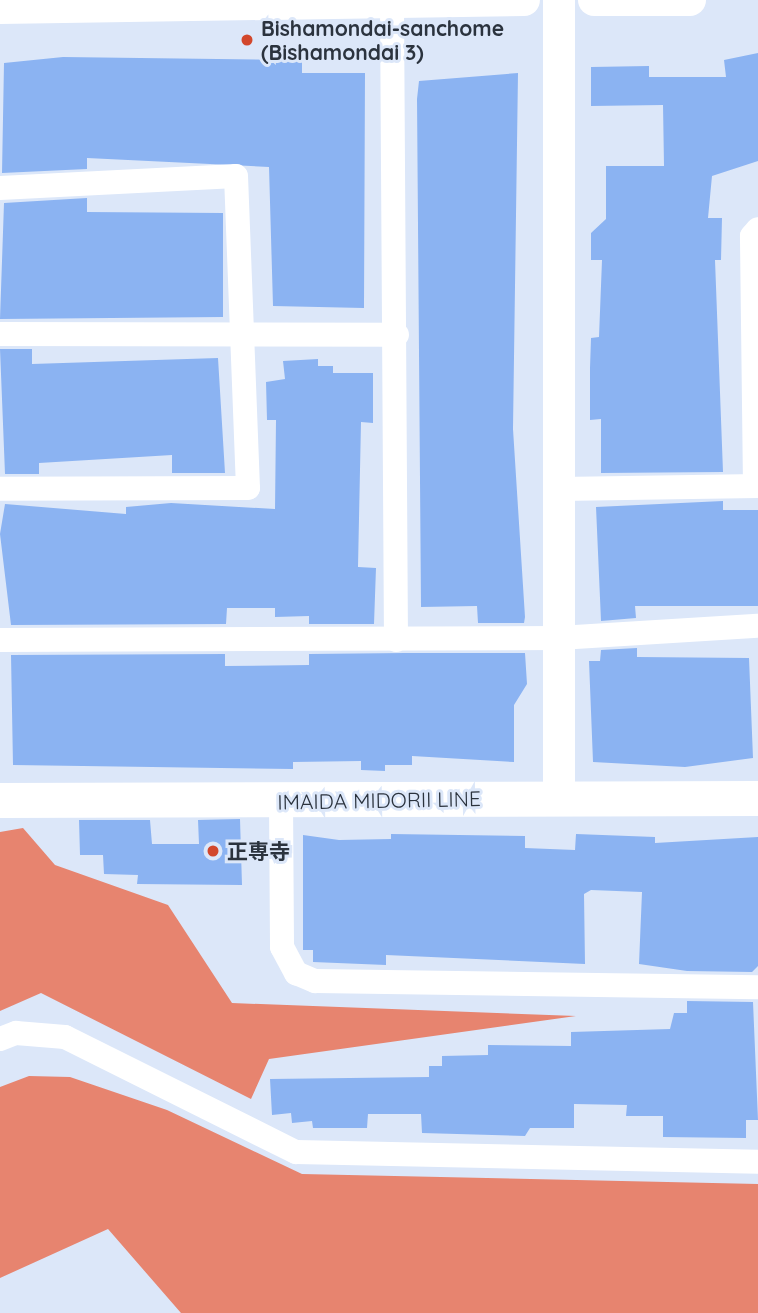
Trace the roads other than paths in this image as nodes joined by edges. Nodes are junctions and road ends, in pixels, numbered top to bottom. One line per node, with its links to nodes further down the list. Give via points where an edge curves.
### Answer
1 (524, 0): 5 (street)
2 (559, 0): 14 (street)
3 (594, 0): 4 (street)
4 (690, 0)
5 (392, 6): 6 (street); 10 (street)
6 (0, 8)
7 (0, 188): 11 (street, via 236,176)
8 (758, 229): 12 (street, via 751,236)
9 (0, 334): 11 (street)
10 (397, 335): 11 (street); 18 (street)
11 (245, 337): 13 (street, via 248,488)
12 (757, 486): 14 (street)
13 (0, 489)
14 (560, 489): 16 (street)
15 (758, 626): 16 (street)
16 (559, 638): 18 (street); 19 (street)
17 (0, 640): 18 (street)
18 (396, 640)
19 (559, 798): 20 (main road, IMAIDA MIDORII LINE); 22 (main road, IMAIDA MIDORII LINE)
20 (758, 798)
21 (0, 800): 22 (main road, IMAIDA MIDORII LINE)
22 (281, 802): 23 (street, via 282,947 296,973 315,981)
23 (758, 986)
24 (0, 1039): 25 (street, via 16,1033 65,1037 296,1152)
25 (758, 1162)

